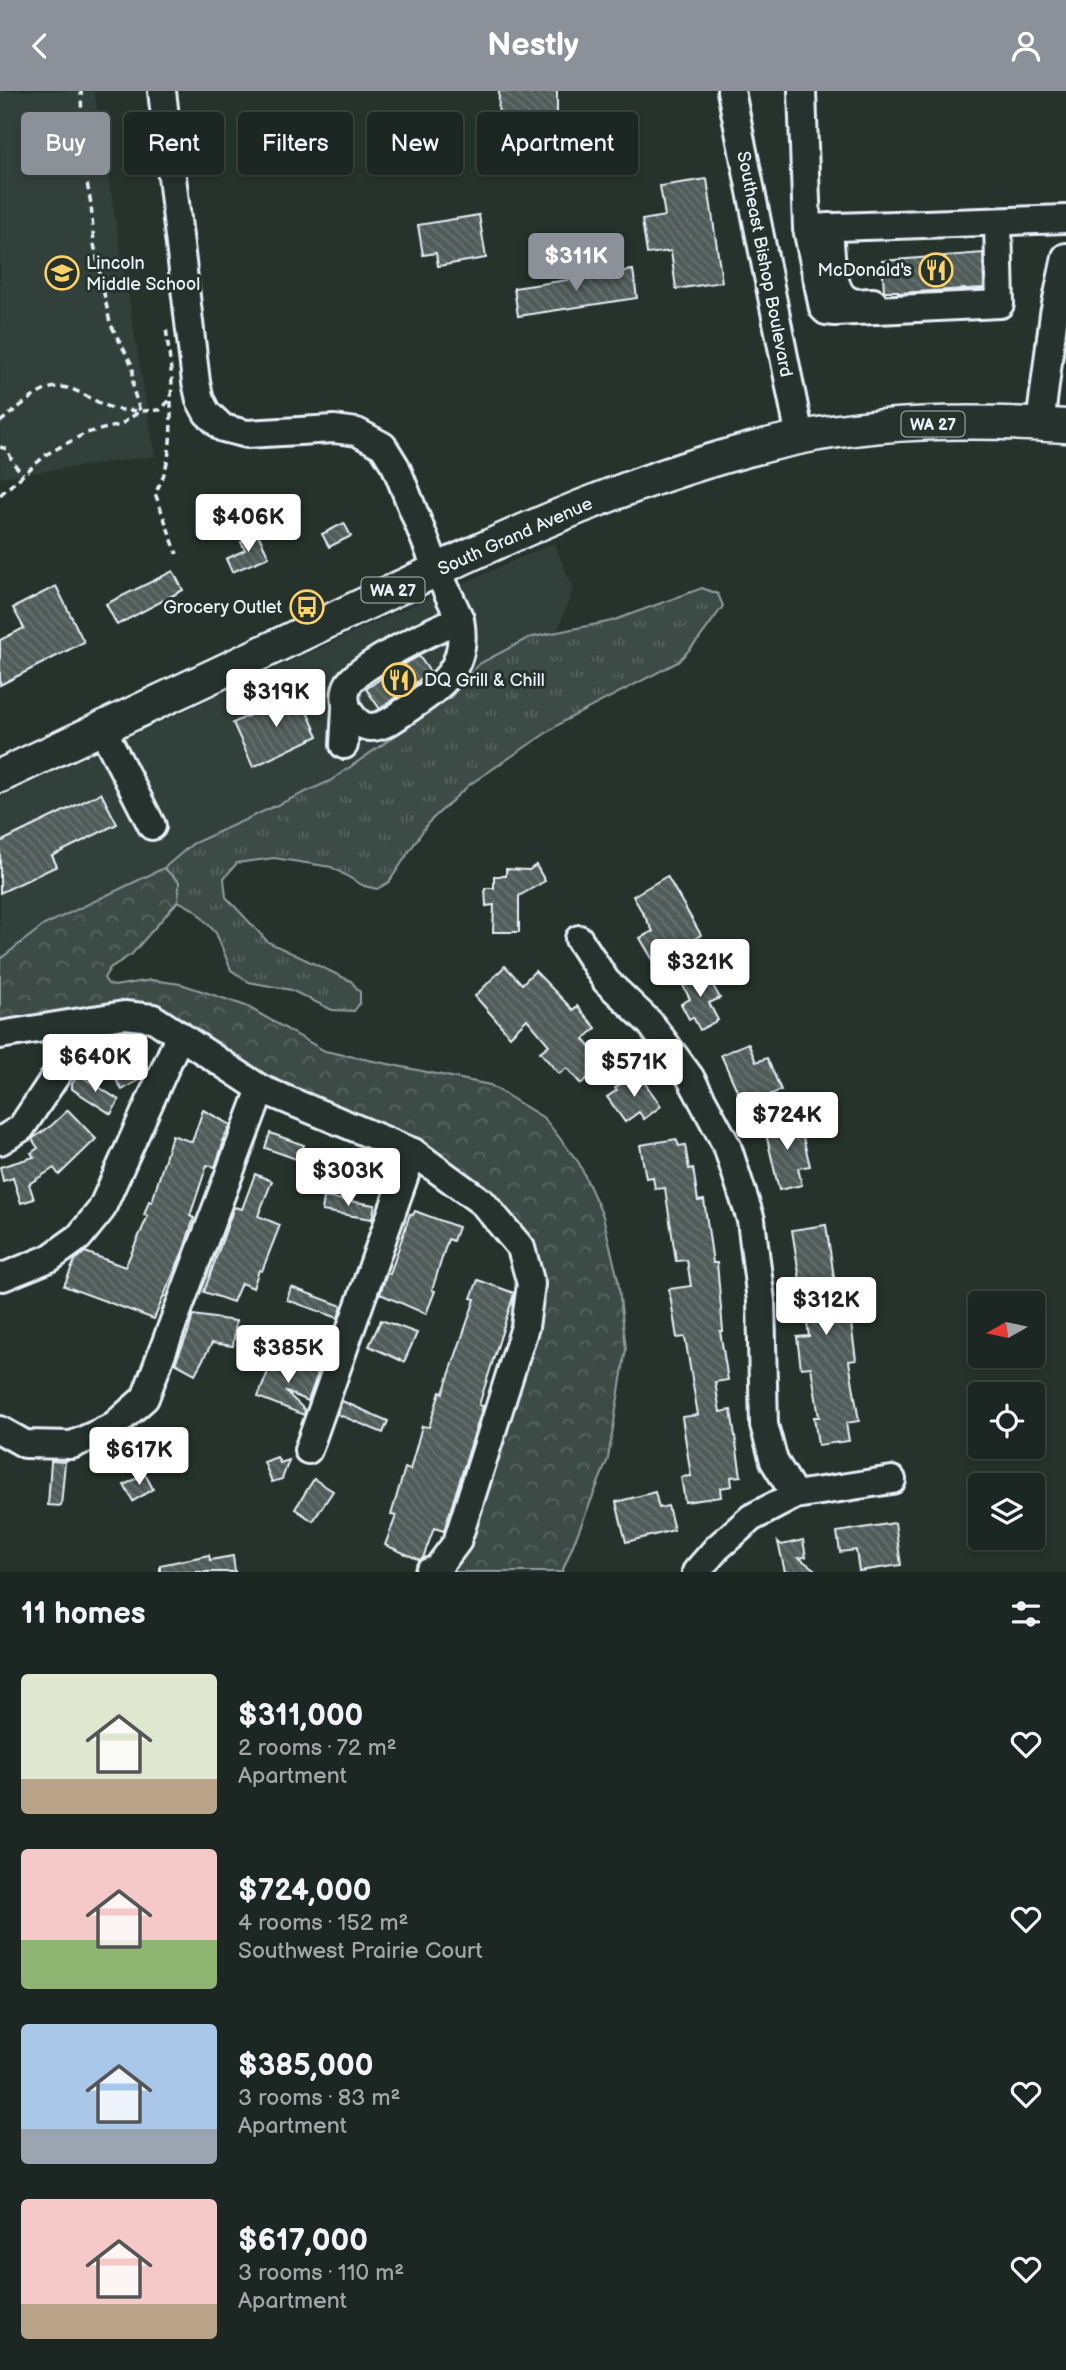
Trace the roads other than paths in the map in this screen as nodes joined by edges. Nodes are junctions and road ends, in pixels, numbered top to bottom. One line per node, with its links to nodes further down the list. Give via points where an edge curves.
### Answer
1 (162, 91): 10 (street, via 196,382 207,413 223,428 247,434 334,429 357,432 383,446 396,467)
2 (730, 91): 9 (street, Southeast Bishop Boulevard)
3 (802, 91): 6 (street)
4 (1066, 219): 5 (street)
5 (999, 222): 6 (street); 6 (street, via 1000,304 835,312 823,308)
6 (818, 227)
7 (1066, 257): 8 (street, via 1054,314)
8 (1053, 426): 9 (main road, South Grand Avenue / WA 27, via 902,426)
9 (800, 437): 10 (main road, South Grand Avenue / WA 27, via 664,475)
10 (437, 570): 11 (street); 13 (main road, South Grand Avenue / WA 27)
11 (460, 618): 12 (street, via 357,675 348,685); 12 (street, via 462,649 454,669 424,698 387,723 370,727 359,723)
12 (346, 708): 14 (street)
13 (102, 728): 15 (main road, South Grand Avenue / WA 27); 16 (street)
14 (344, 745)
15 (0, 776)
16 (152, 826)
17 (579, 939): 28 (street, via 606,981 650,1024 690,1077 727,1146 751,1220 761,1301 764,1425 774,1461)
18 (93, 1020): 19 (street); 20 (street, via 124,1015 153,1018); 22 (street, via 21,1128)
19 (0, 1035)
20 (180, 1035): 21 (street); 24 (street, via 101,1210 79,1237 50,1258)
21 (261, 1089): 23 (street); 25 (street, via 145,1398 112,1427 72,1445 25,1444)
22 (0, 1142)
23 (413, 1152): 26 (street); 29 (street, via 483,1203 522,1248 531,1284 525,1327 457,1542 436,1570)
24 (3, 1277)
25 (0, 1430)
26 (308, 1450)
27 (892, 1480): 28 (street)
28 (794, 1495): 30 (street, via 751,1518)
29 (429, 1572)
30 (696, 1572)

